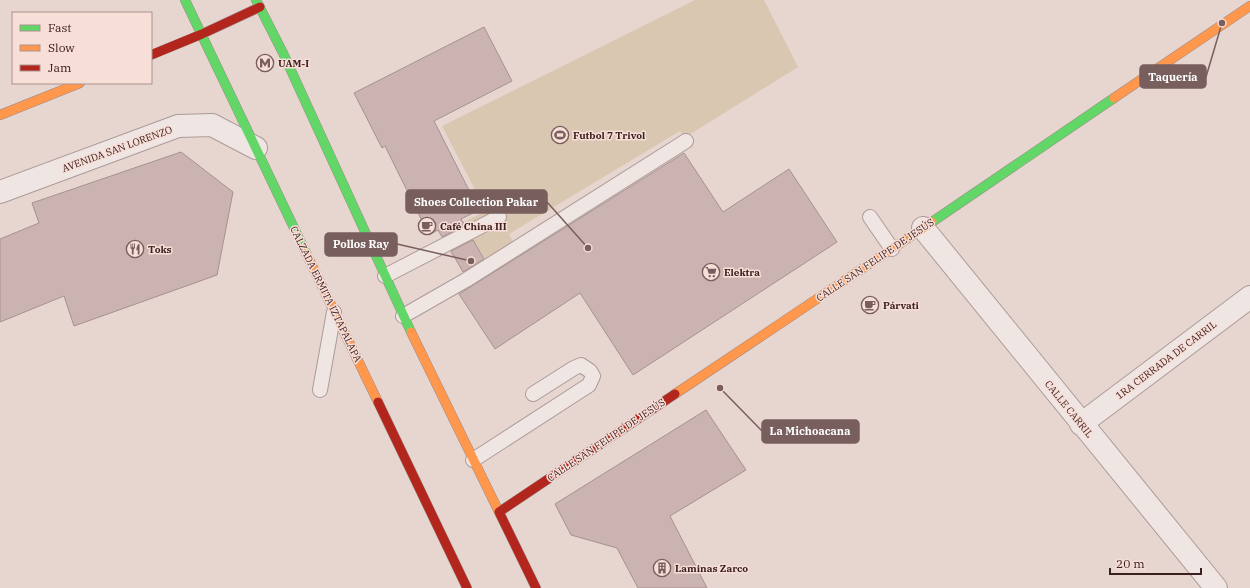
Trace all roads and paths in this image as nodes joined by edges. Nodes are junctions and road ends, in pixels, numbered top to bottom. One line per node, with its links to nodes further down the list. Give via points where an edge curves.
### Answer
1 (185, 0): 4 (main road, CALZADA ERMITA IZTAPALAPA)
2 (258, 3): 4 (main road); 15 (main road)
3 (1250, 6): 13 (main road, CALLE SAN FELIPE DE JESÚS)
4 (202, 34): 5 (main road); 9 (main road, CALZADA ERMITA IZTAPALAPA)
5 (152, 54)
6 (78, 84): 7 (main road)
7 (0, 115)
8 (686, 141): 18 (lane, via 466,280)
9 (256, 148): 10 (street, AVENIDA SAN LORENZO, via 212,125 178,126); 17 (main road, CALZADA ERMITA IZTAPALAPA)
10 (0, 192)
11 (498, 217): 15 (lane)
12 (870, 217): 14 (lane)
13 (923, 228): 14 (main road, CALLE SAN FELIPE DE JESÚS); 21 (street, CALLE CARRIL)
14 (892, 249): 23 (main road, CALLE SAN FELIPE DE JESÚS)
15 (385, 276): 18 (main road)
16 (1250, 297): 21 (street, 1RA CERRADA DE CARRIL)
17 (334, 311): 19 (lane); 24 (main road, CALZADA ERMITA IZTAPALAPA)
18 (403, 316): 22 (main road)
19 (320, 390)
20 (533, 394): 22 (lane, via 581,365 593,376 589,385)
21 (1081, 424): 26 (street, CALLE CARRIL)
22 (473, 460): 23 (main road)
23 (499, 512): 25 (main road)
24 (467, 588)
25 (536, 588)
26 (1216, 588)

